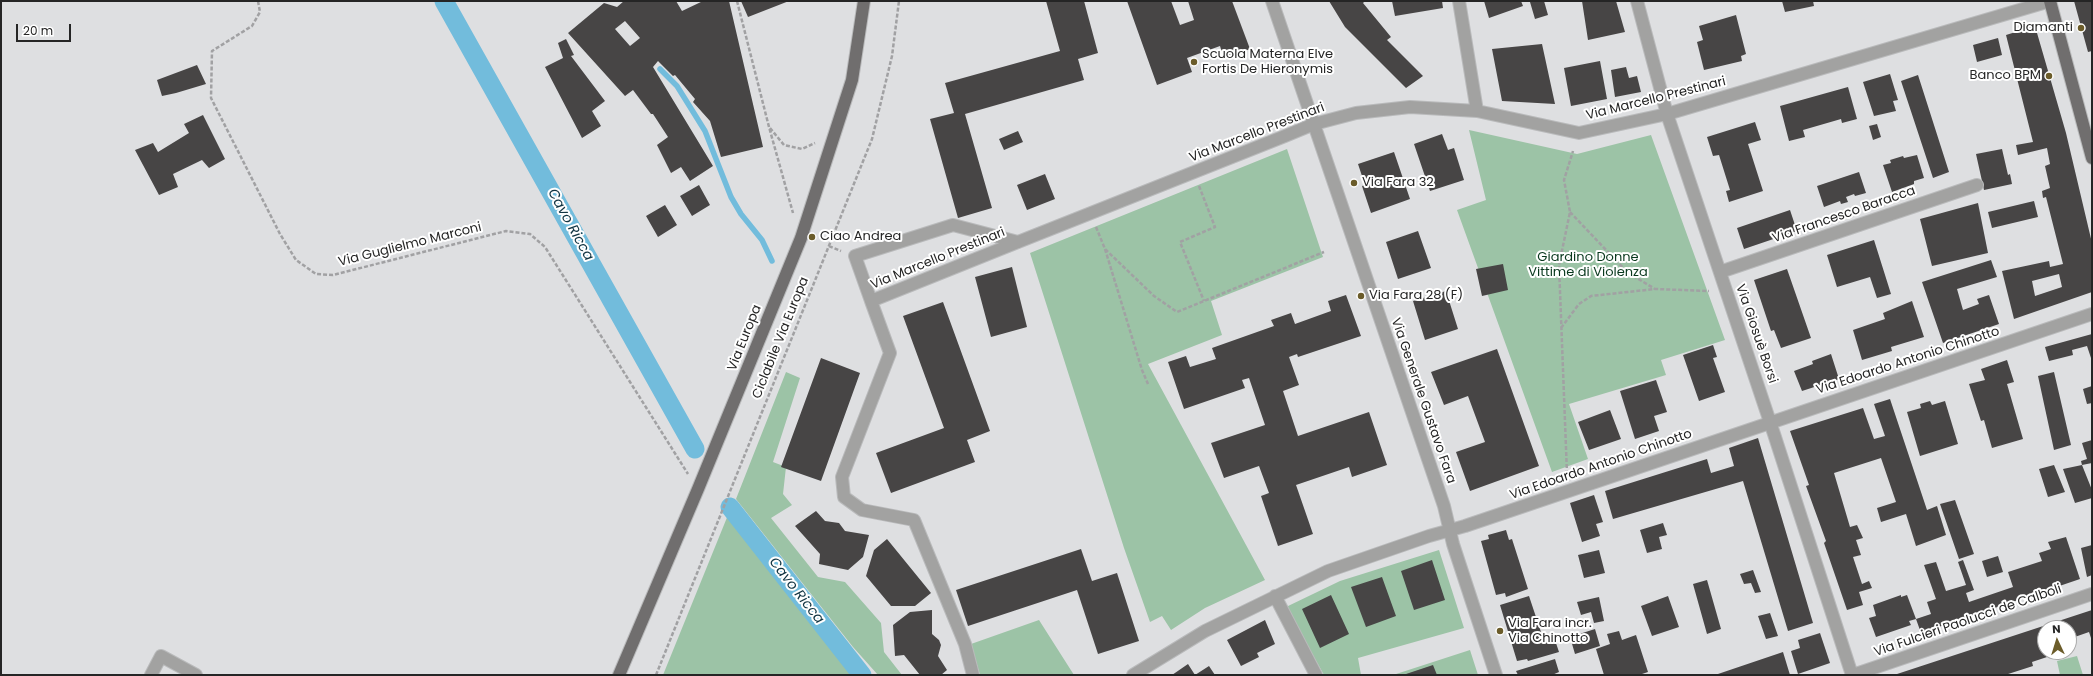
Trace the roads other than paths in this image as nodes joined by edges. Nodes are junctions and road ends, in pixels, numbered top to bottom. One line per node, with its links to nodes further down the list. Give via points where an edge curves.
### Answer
1 (864, 1): 21 (main road, Via Europa, via 852,80 801,238)
2 (1272, 1): 8 (street, Via Generale Gustavo Fara)
3 (1459, 1): 6 (street)
4 (1637, 1): 7 (street, Via Giosuè Borsi)
5 (2050, 1): 7 (street, Via Marcello Prestinari); 9 (main road)
6 (1477, 111): 7 (street, Via Marcello Prestinari, via 1579,133); 8 (street, Via Marcello Prestinari, via 1410,107 1356,113)
7 (1668, 114): 12 (street, Via Giosuè Borsi)
8 (1314, 124): 11 (street, Via Marcello Prestinari); 16 (street, Via Generale Gustavo Fara)
9 (2092, 158)
10 (1977, 185): 12 (street, Via Francesco Baracca)
11 (1018, 242): 13 (street, Via Marcello Prestinari); 13 (street, Via Marcello Prestinari, via 953,225 855,256)
12 (1720, 272): 15 (street, Via Giosuè Borsi)
13 (871, 301): 22 (street, via 890,353 842,477 844,497 862,510 914,520 965,644)
14 (2092, 314): 15 (street, Via Edoardo Antonio Chinotto)
15 (1770, 422): 16 (street, Via Edoardo Antonio Chinotto); 26 (street, Via Giosuè Borsi)
16 (1450, 530): 18 (street, Via Edoardo Antonio Chinotto, via 1328,571); 25 (street, Via Generale Gustavo Fara)
17 (2092, 594): 26 (street, Via Fulcieri Paolucci de Calboli)
18 (1275, 596): 23 (street, Via Edoardo Antonio Chinotto, via 1206,631); 24 (street)
19 (151, 675): 20 (street, via 161,656)
20 (196, 675)
21 (619, 675)
22 (973, 675)
23 (1133, 675)
24 (1316, 675)
25 (1496, 675)
26 (1853, 675)

